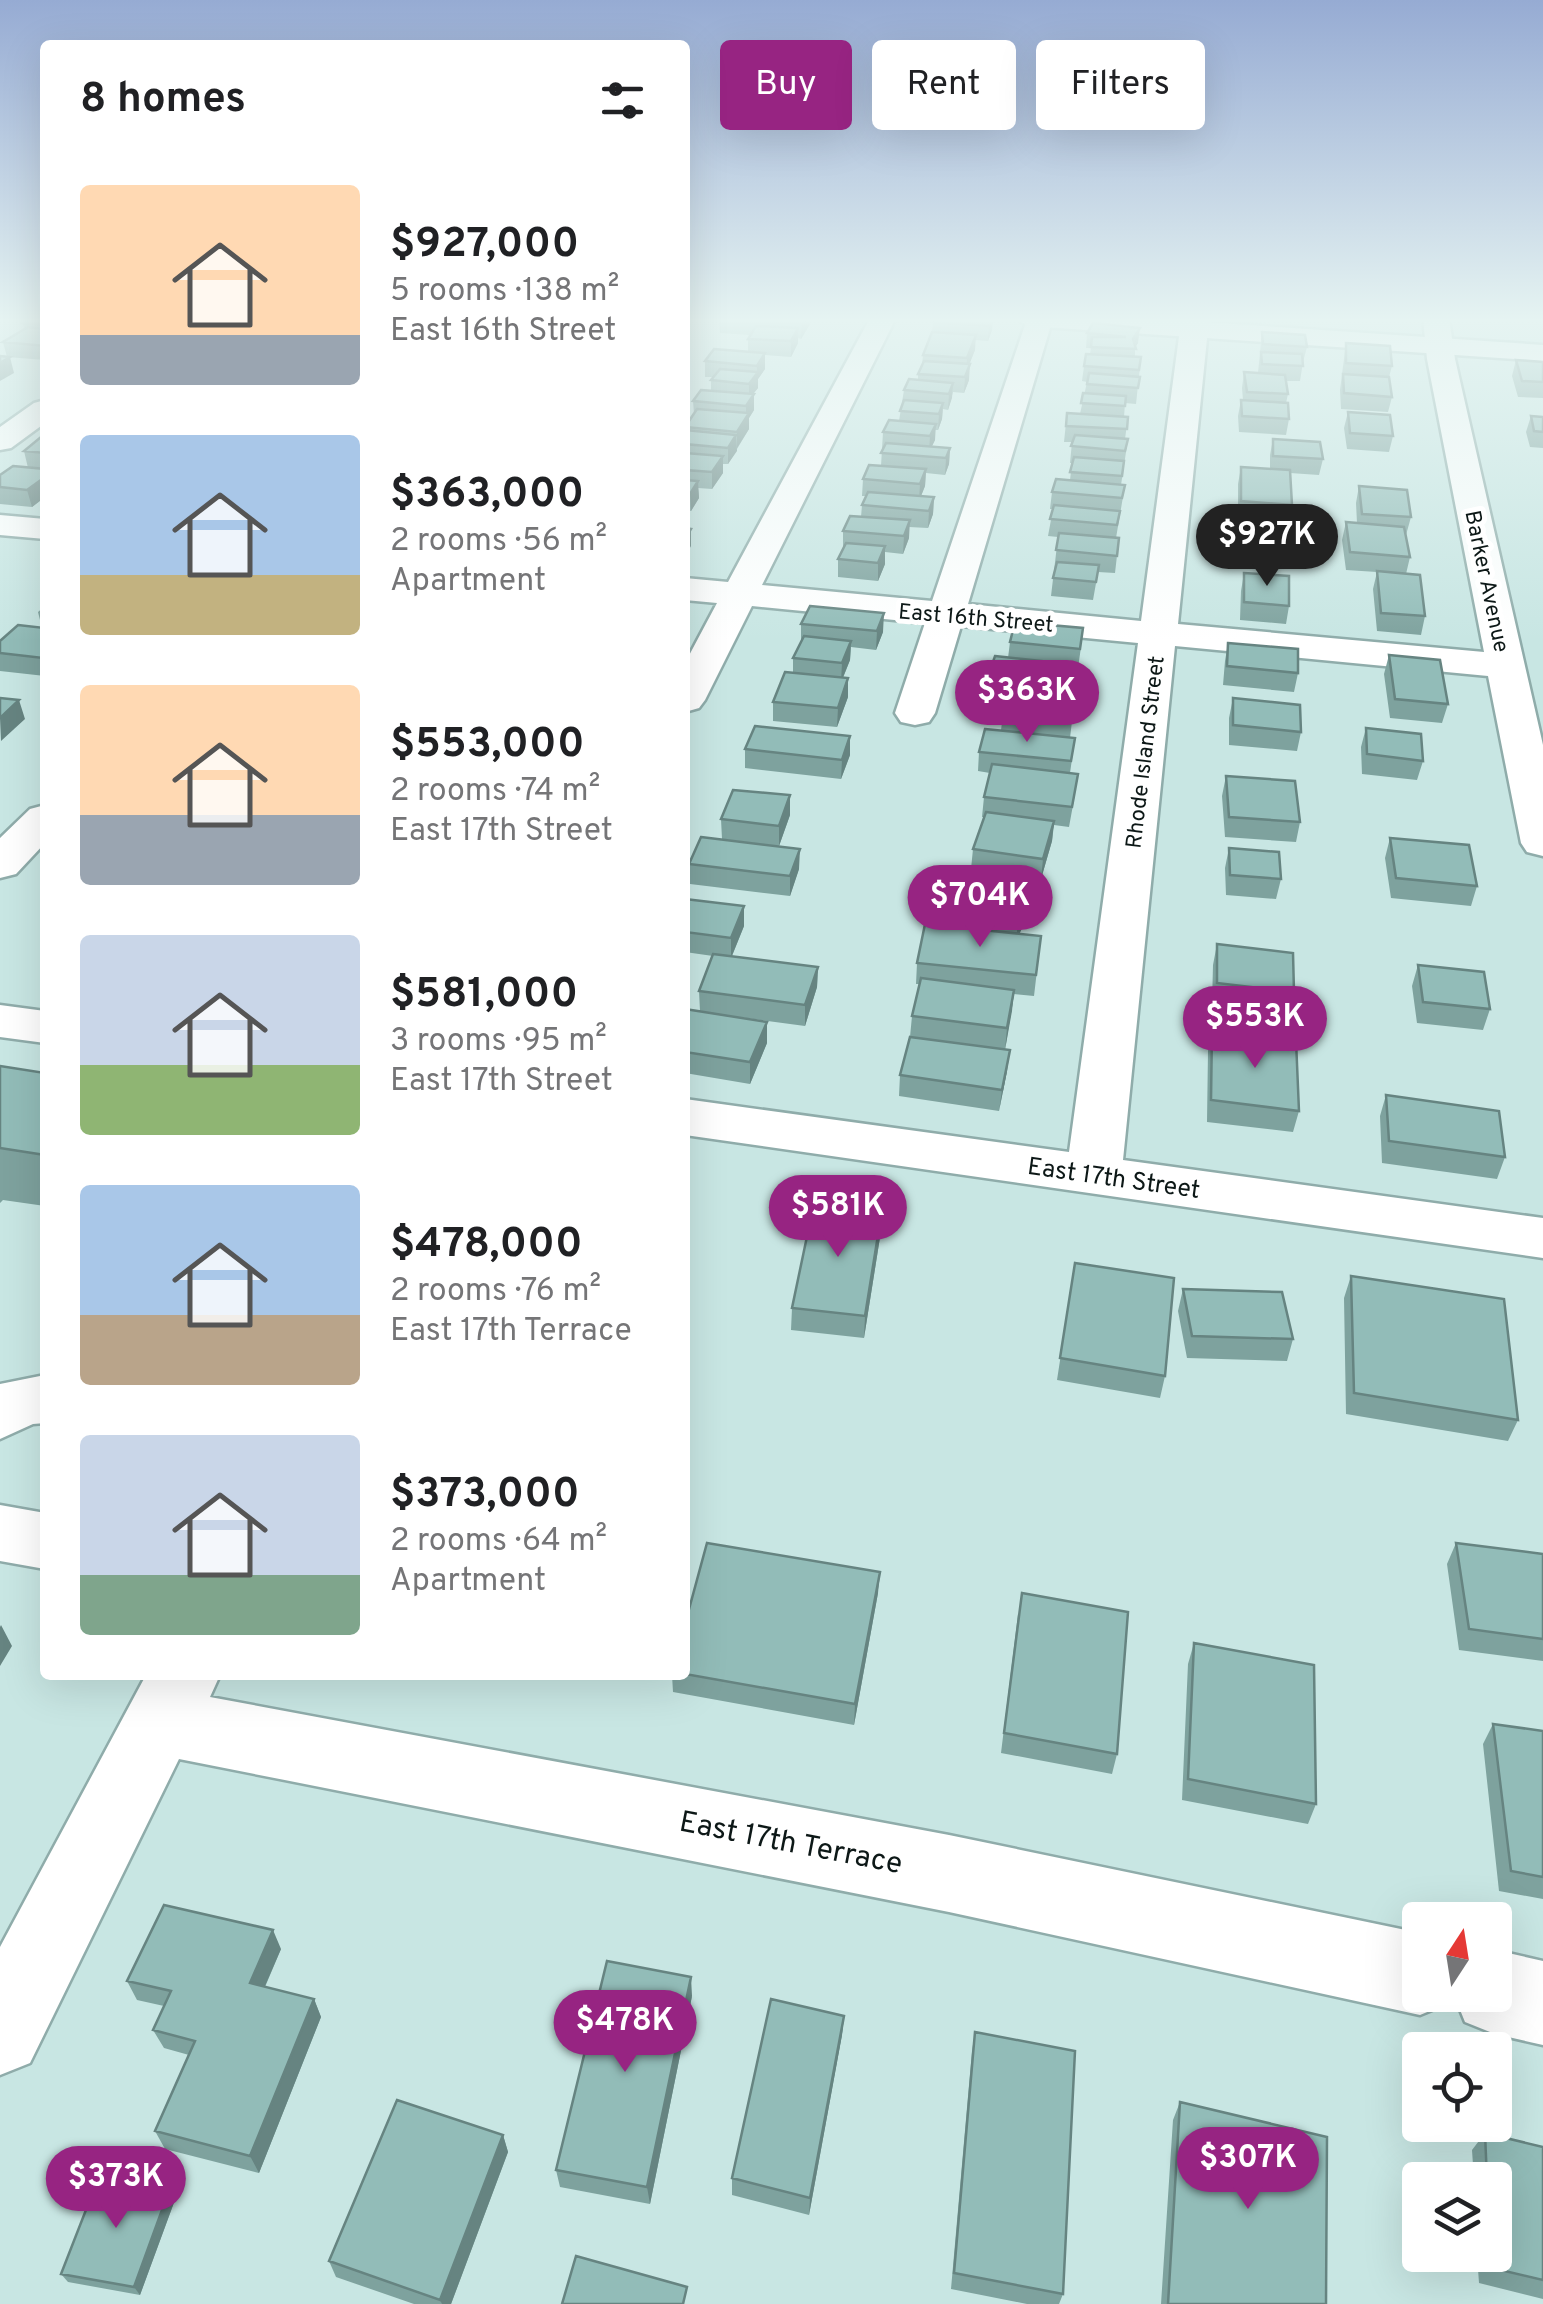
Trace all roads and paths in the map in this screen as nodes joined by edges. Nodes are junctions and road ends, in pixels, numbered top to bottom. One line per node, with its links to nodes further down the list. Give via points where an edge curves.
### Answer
1 (22, 426): 6 (street)
2 (826, 426): 10 (street)
3 (1006, 426): 11 (street)
4 (1183, 426): 12 (street, Rhode Island Street)
5 (1456, 426): 13 (street, Barker Avenue)
6 (0, 441)
7 (0, 525): 8 (street)
8 (40, 529)
9 (690, 589): 10 (street, East 16th Street)
10 (739, 594): 11 (street, East 16th Street); 14 (street)
11 (946, 614): 12 (street, East 16th Street); 15 (street)
12 (1158, 634): 13 (street, East 16th Street); 22 (street, Rhode Island Street)
13 (1506, 666): 17 (street, Barker Avenue)
14 (690, 681)
15 (914, 713)
16 (40, 823): 18 (street)
17 (1543, 843)
18 (0, 864)
19 (0, 1020): 20 (street)
20 (40, 1026)
21 (690, 1118): 22 (street, East 17th Street)
22 (1094, 1174): 23 (street, East 17th Street)
23 (1543, 1238)
24 (40, 1399): 25 (street)
25 (0, 1414)
26 (0, 1533): 27 (street)
27 (40, 1540)
28 (172, 1699): 29 (street); 30 (street, East 17th Terrace, via 582,1800)
29 (22, 1944): 33 (street)
30 (1402, 1970)
31 (1512, 1996): 32 (street)
32 (1543, 2004)
33 (0, 2033)

